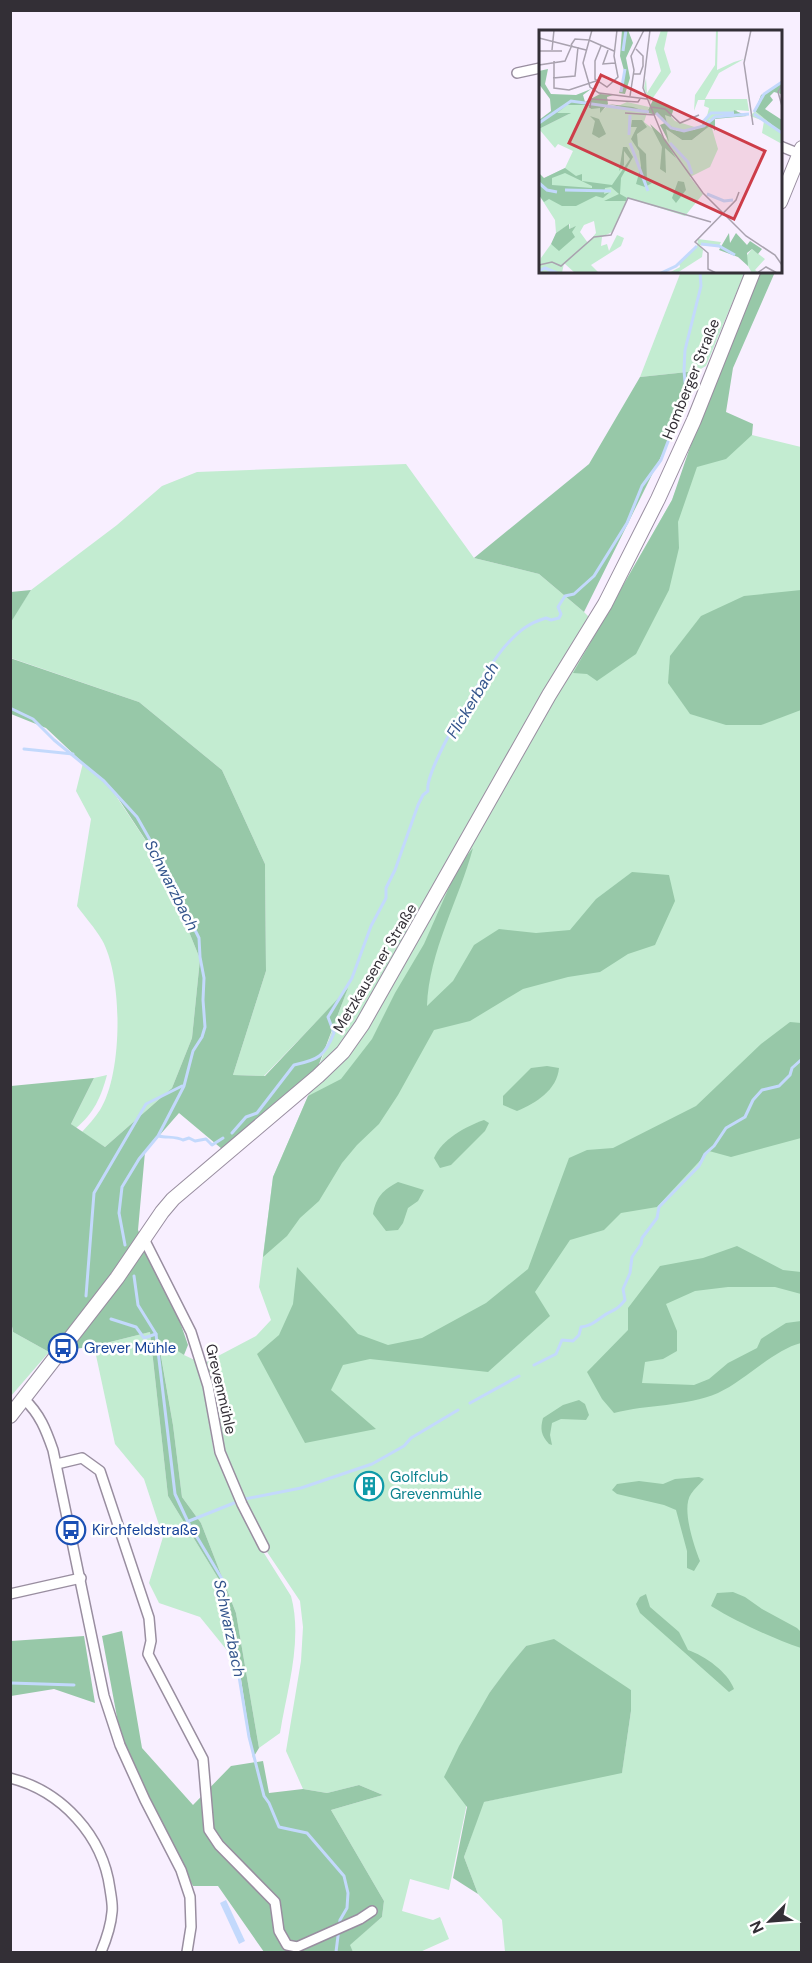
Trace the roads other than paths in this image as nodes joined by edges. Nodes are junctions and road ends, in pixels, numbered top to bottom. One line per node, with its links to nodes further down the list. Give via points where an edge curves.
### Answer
1 (539, 68): 2 (street)
2 (517, 73)
3 (782, 147): 4 (street)
4 (801, 152): 5 (main road)
5 (782, 197)
6 (753, 273): 7 (main road, Homberger Straße)
7 (658, 499): 8 (main road, Metzkausener Straße, via 605,604 343,1052 187,1186 162,1212)
8 (144, 1239): 9 (main road, Metzkausener Straße); 12 (street, Grevenmühle, via 191,1332 208,1386 219,1452)
9 (24, 1399): 10 (main road, Metzkausener Straße); 11 (street, via 43,1422)
10 (10, 1416)
11 (57, 1464): 13 (street); 16 (street, via 82,1458 100,1472 149,1618 148,1654 203,1759 209,1830 275,1902 279,1931 287,1945 297,1947)
12 (264, 1547)
13 (81, 1578): 14 (street); 18 (street, via 104,1696 120,1745 181,1870 190,1897)
14 (10, 1594)
15 (10, 1778): 17 (street, via 50,1794 94,1841 108,1872 112,1911)
16 (372, 1911)
17 (101, 1953)
18 (188, 1953)

